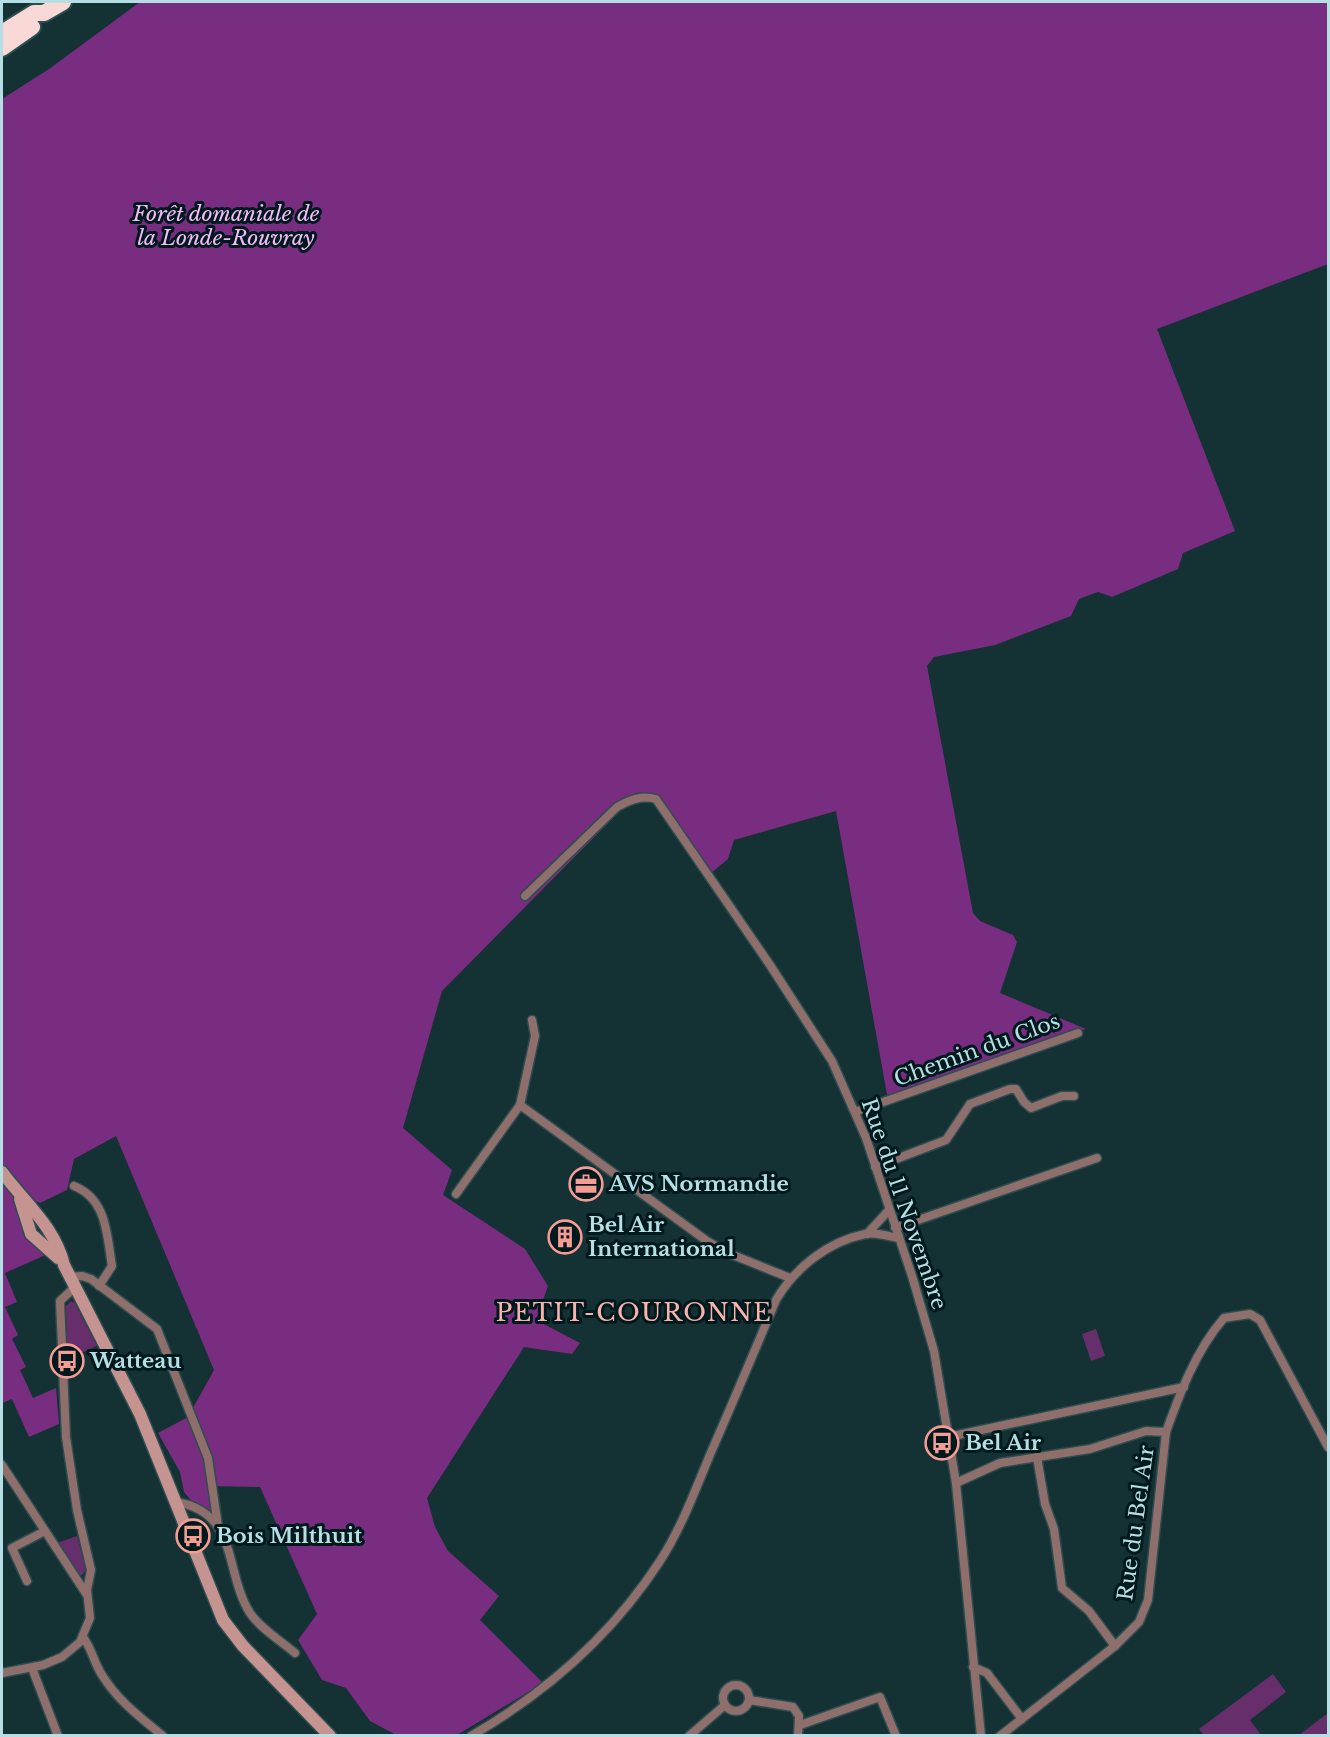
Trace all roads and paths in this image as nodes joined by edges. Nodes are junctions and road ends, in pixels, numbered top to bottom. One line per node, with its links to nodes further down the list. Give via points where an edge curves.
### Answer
1 (63, 2): 2 (highway)
2 (44, 13): 3 (highway, via 34,13); 4 (highway, via 40,21)
3 (2, 33)
4 (2, 48)
5 (525, 897): 10 (street, Rue du 11 Novembre, via 617,807 646,796 656,799 832,1061)
6 (532, 1020): 9 (street, via 535,1036)
7 (1078, 1033): 10 (street, Chemin du Clos)
8 (1074, 1096): 12 (street, via 1062,1096 1031,1108 1016,1089 1010,1089 969,1104 946,1140)
9 (520, 1105): 15 (street); 20 (street, via 707,1241)
10 (855, 1112): 12 (street, Rue du 11 Novembre)
11 (1097, 1158): 17 (street)
12 (875, 1167): 16 (street, Rue du 11 Novembre)
13 (2, 1173): 21 (street, via 18,1193 31,1234 54,1251)
14 (74, 1186): 22 (street, via 85,1190 97,1203 106,1226 112,1266)
15 (456, 1194)
16 (889, 1210): 17 (street, Rue du 11 Novembre); 18 (street)
17 (895, 1228): 19 (street, Rue du 11 Novembre)
18 (867, 1233): 19 (street); 20 (street, via 813,1258)
19 (898, 1238): 25 (street, Rue du 11 Novembre, via 934,1351)
20 (790, 1278): 48 (street, via 776,1300 679,1527 648,1578 577,1660 546,1687)
21 (73, 1282): 22 (street, via 82,1276); 30 (street, via 140,1414); 34 (street, via 60,1301 63,1401 72,1480 92,1570)
22 (99, 1286): 31 (street, via 157,1329 208,1458)
23 (1184, 1387): 24 (street); 25 (street); 26 (street, via 1211,1333 1224,1318 1250,1314 1260,1320)
24 (1166, 1432): 27 (street, Rue du Bel Air, via 1146,1431 1090,1449); 36 (street, Rue du Bel Air, via 1148,1600 1139,1622)
25 (948, 1437): 29 (street, Rue du 11 Novembre)
26 (1329, 1448)
27 (1037, 1457): 29 (street, Rue du Bel Air, via 1000,1463); 36 (street, via 1045,1504 1054,1529 1062,1588 1089,1611)
28 (2, 1465): 32 (street)
29 (956, 1483): 38 (street, Rue du 11 Novembre)
30 (176, 1502): 31 (street, via 196,1505); 47 (street, via 205,1581 230,1631)
31 (218, 1526): 37 (street, via 251,1614)
32 (45, 1531): 33 (street, via 12,1548); 34 (street)
33 (27, 1581)
34 (89, 1598): 35 (street, via 90,1618)
35 (82, 1637): 39 (street, via 62,1657); 46 (street, via 117,1698)
36 (1115, 1646): 43 (street, Rue du Bel Air)
37 (295, 1653)
38 (973, 1667): 43 (street, via 987,1673); 52 (street, Rue du 11 Novembre)
39 (32, 1668): 40 (street); 45 (street)
40 (2, 1673)
41 (749, 1700): 42 (street, via 737,1711); 42 (street, via 745,1688 733,1685 724,1693); 44 (street, via 793,1707)
42 (726, 1705): 49 (street)
43 (1022, 1719): 53 (street, Rue du Bel Air)
44 (800, 1725): 50 (street); 51 (street, via 880,1696)
45 (58, 1736)
46 (163, 1736)
47 (330, 1736)
48 (471, 1736)
49 (689, 1736)
50 (798, 1736)
51 (896, 1736)
52 (981, 1736)
53 (1000, 1736)

